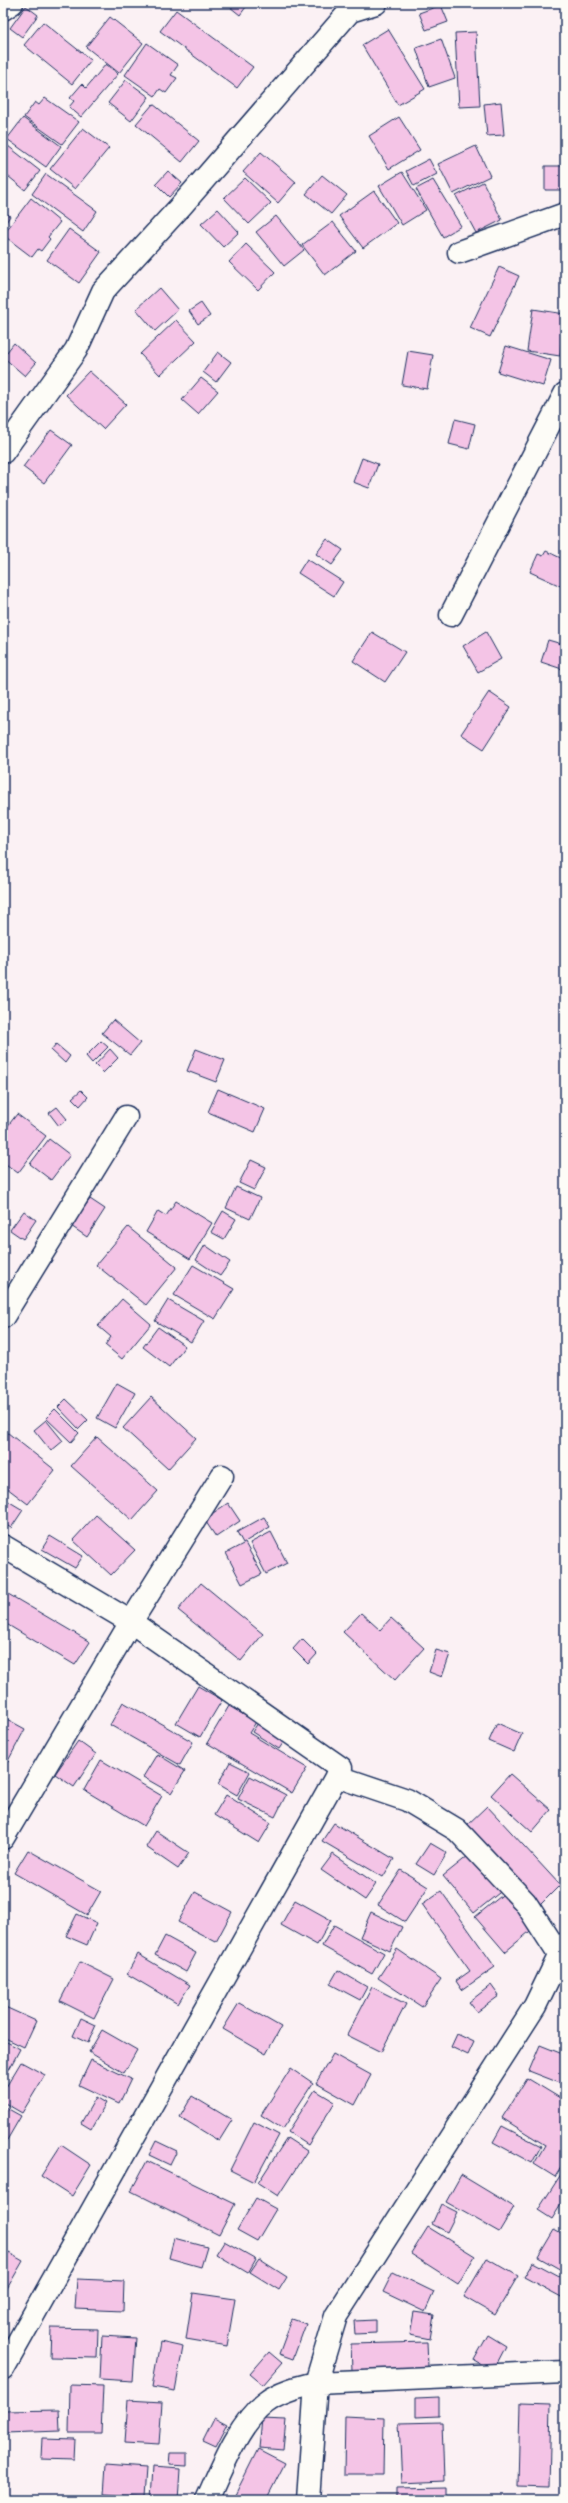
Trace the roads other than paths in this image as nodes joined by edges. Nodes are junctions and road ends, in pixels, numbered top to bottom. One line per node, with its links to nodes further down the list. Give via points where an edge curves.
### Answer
1 (12, 3): 4 (street)
2 (376, 3): 3 (street)
3 (346, 7): 8 (street, via 181,206 103,291 76,350)
4 (3, 9)
5 (565, 214): 6 (street)
6 (459, 252)
7 (565, 394): 9 (street)
8 (3, 452)
9 (451, 615)
10 (126, 1117): 11 (street)
11 (3, 1317)
12 (222, 1476): 14 (street)
13 (3, 1546): 14 (street)
14 (131, 1622): 15 (street, via 341,1768); 16 (street)
15 (336, 1776): 17 (street, via 407,1800 457,1830 525,1902); 18 (street)
16 (3, 1838)
17 (562, 1950): 20 (street, via 535,2006 336,2316)
18 (3, 2369)
19 (565, 2372): 20 (street)
20 (316, 2383): 21 (street, via 293,2388 264,2403 240,2432); 22 (street)
21 (206, 2500)
22 (308, 2500)

